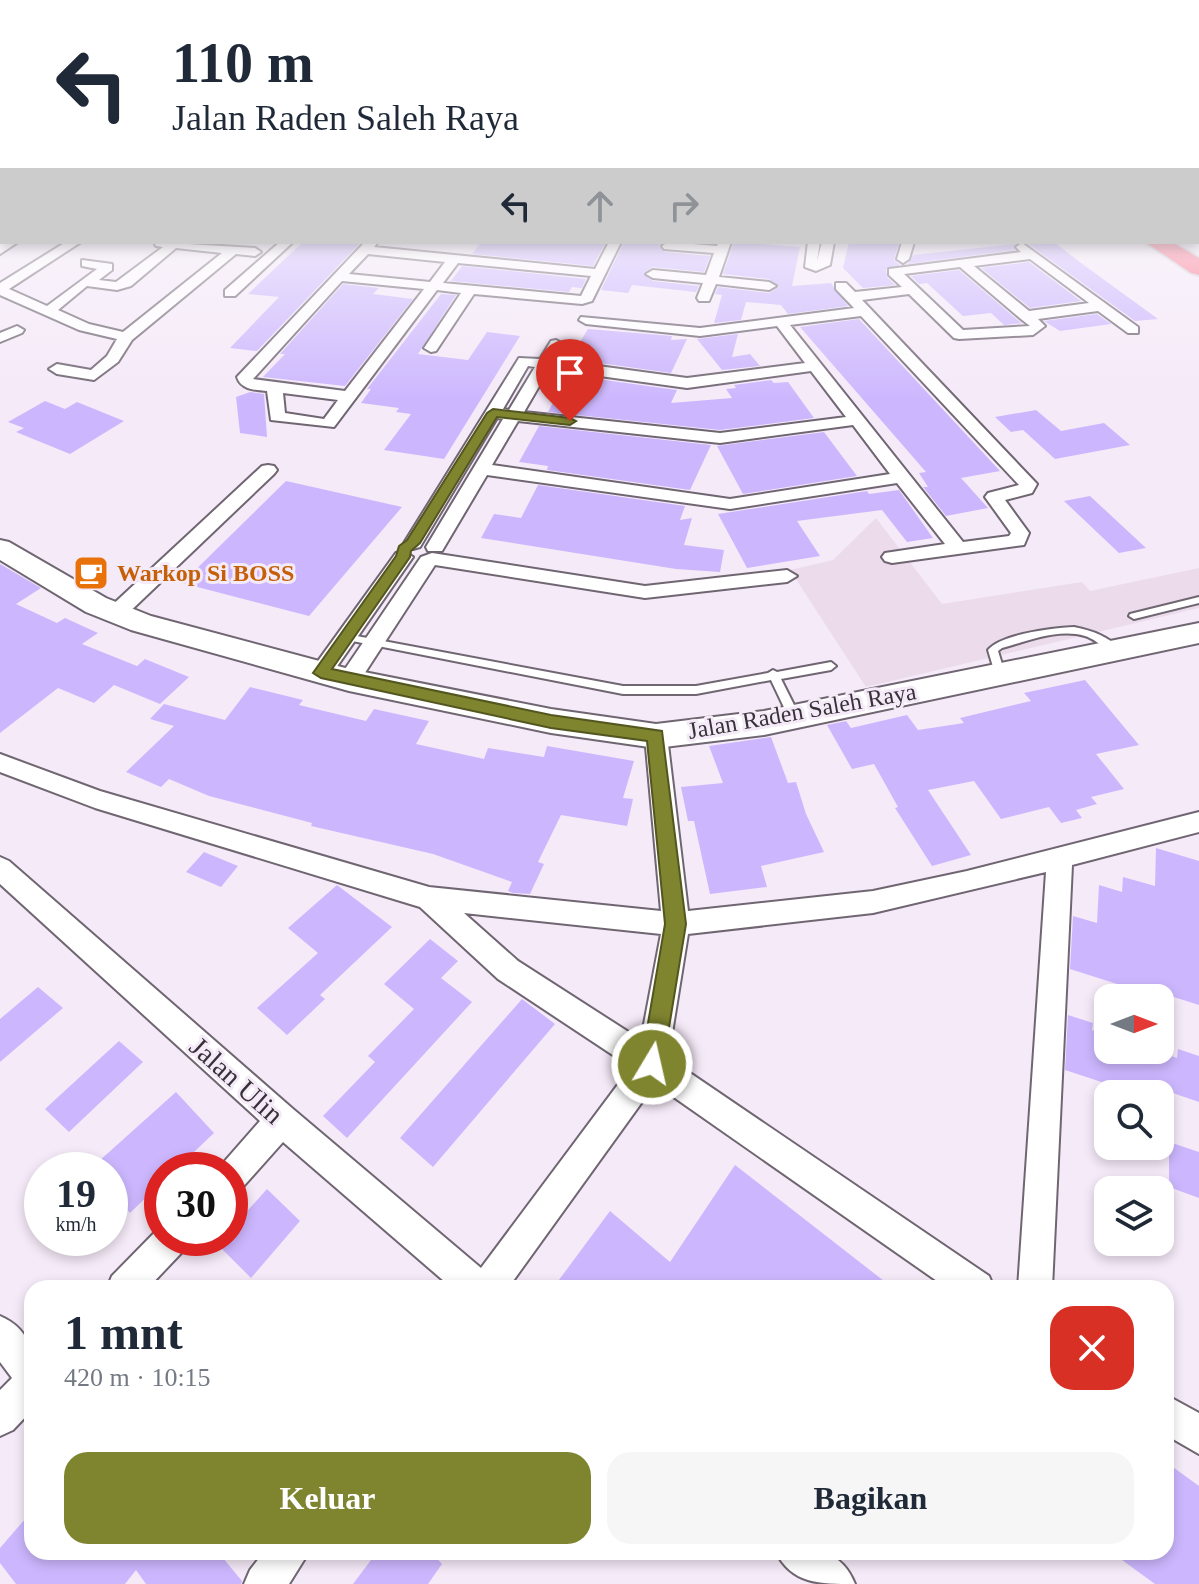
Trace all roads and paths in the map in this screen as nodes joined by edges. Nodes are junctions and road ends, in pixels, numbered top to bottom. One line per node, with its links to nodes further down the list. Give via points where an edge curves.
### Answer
1 (58, 253): 30 (street)
2 (163, 253): 21 (street)
3 (229, 253): 42 (street)
4 (275, 253): 32 (street)
5 (362, 253): 24 (street)
6 (414, 253): 15 (street)
7 (610, 253): 22 (street)
8 (720, 253): 25 (street)
9 (812, 253): 10 (street, via 810,264 820,267)
10 (826, 253)
11 (905, 253): 16 (street)
12 (1029, 253): 14 (street)
13 (1174, 253): 20 (highway)
14 (1032, 255): 18 (street); 34 (street)
15 (454, 259): 22 (street); 27 (street)
16 (903, 259)
17 (87, 263): 26 (street, via 107,267)
18 (963, 263): 31 (street, via 894,272); 37 (street)
19 (126, 268): 21 (street)
20 (1199, 268)
21 (143, 269): 26 (street, via 122,285)
22 (600, 273): 29 (street, via 584,300)
23 (653, 274): 25 (street)
24 (339, 277): 27 (street); 51 (street, via 247,372 249,383)
25 (710, 280): 28 (street); 33 (street)
26 (88, 282): 35 (street)
27 (434, 286): 29 (street); 52 (street)
28 (769, 286)
29 (470, 289): 46 (street)
30 (0, 290): 35 (street)
31 (910, 290): 36 (street, via 846,291); 37 (street, via 964,336 1038,329)
32 (230, 293)
33 (704, 298)
34 (1101, 306): 37 (street); 41 (street)
35 (49, 311): 42 (street)
36 (865, 311): 39 (street); 60 (street, via 1028,484 994,497 1020,539)
37 (1026, 316)
38 (586, 320): 39 (street, via 700,332)
39 (779, 320): 49 (street)
40 (17, 330): 45 (street)
41 (1133, 330)
42 (126, 337): 50 (street, via 113,359 94,375)
43 (534, 342): 47 (street)
44 (556, 344): 48 (street)
45 (1, 347)
46 (431, 348)
47 (524, 361): 48 (street); 53 (street)
48 (545, 364): 49 (street, via 687,383); 54 (street)
49 (815, 366): 55 (street)
50 (57, 369)
51 (275, 387): 52 (street); 52 (street, via 277,417 323,425)
52 (348, 396)
53 (493, 413): 54 (street); 61 (street)
54 (514, 415): 55 (street, via 720,438); 56 (street)
55 (857, 420): 58 (street)
56 (482, 469): 58 (street, via 730,504); 62 (street)
57 (268, 470): 66 (street)
58 (902, 477): 60 (street)
59 (0, 548): 66 (main road, Jalan Raden Saleh Raya)
60 (958, 549): 63 (street)
61 (408, 550): 62 (street, via 428,542); 69 (street)
62 (433, 554): 64 (street, via 645,592); 70 (street)
63 (892, 557)
64 (787, 576)
65 (1199, 600): 67 (lane)
66 (115, 614): 73 (main road, Jalan Raden Saleh Raya)
67 (1134, 616)
68 (1199, 633): 74 (main road, Jalan Raden Saleh Raya)
69 (346, 637): 70 (lane); 73 (street)
70 (372, 644): 72 (lane, via 623,690 696,690); 73 (street)
71 (831, 666): 72 (lane)
72 (773, 674): 74 (lane)
73 (335, 676): 75 (main road, Jalan Raden Saleh Raya, via 551,721)
74 (794, 717): 75 (main road, Jalan Raden Saleh Raya)
75 (656, 736): 81 (street)
76 (0, 763): 80 (street, via 95,799)
77 (1199, 822): 78 (street)
78 (1060, 856): 81 (street, via 873,902); 90 (street)
79 (0, 868): 83 (street, Jalan Ulin)
80 (429, 898): 81 (street); 82 (street, via 508,970)
81 (676, 924): 82 (street)
82 (652, 1064): 88 (street); 89 (street)
83 (282, 1120): 84 (street); 87 (street, Jalan Ulin)
84 (248, 1158)
85 (155, 1256): 86 (street)
86 (132, 1280)
87 (469, 1280)
88 (493, 1280)
89 (965, 1280)
90 (1035, 1280)
91 (0, 1334): 92 (street)
92 (24, 1364)
93 (24, 1392): 94 (street)
94 (0, 1417)
95 (1174, 1418): 96 (street)
96 (1199, 1435)
97 (283, 1560): 99 (street)
98 (806, 1560): 100 (street)
99 (264, 1584)
100 (835, 1584)

